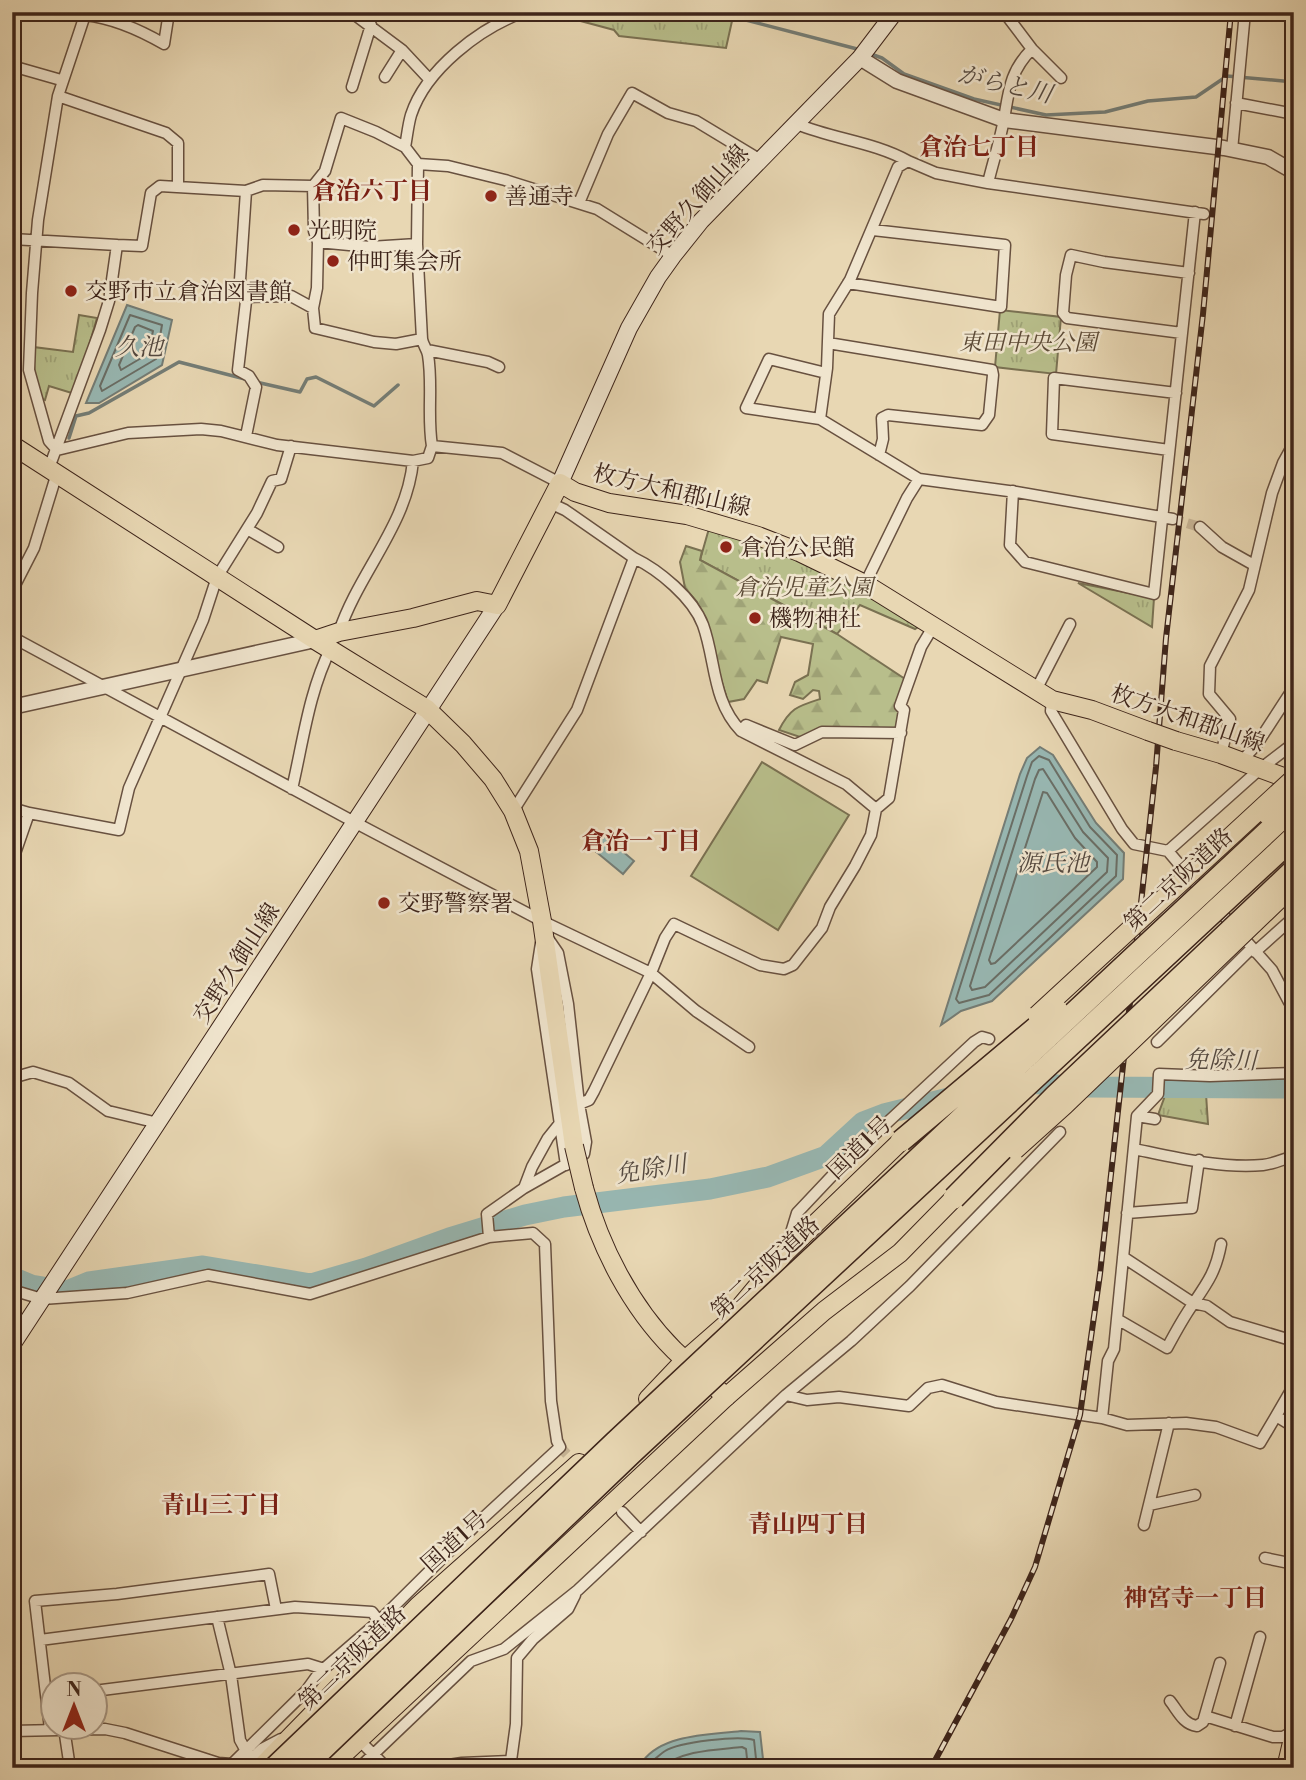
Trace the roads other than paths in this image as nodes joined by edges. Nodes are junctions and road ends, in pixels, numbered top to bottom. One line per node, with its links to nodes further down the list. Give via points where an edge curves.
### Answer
1 (66, 12): 8 (street)
2 (169, 12): 8 (street, via 164,44 143,32)
3 (351, 12): 9 (street)
4 (524, 12): 17 (street, via 477,34)
5 (895, 12): 12 (main road, 交野久御山線)
6 (1004, 12): 10 (street)
7 (1245, 12): 20 (street)
8 (85, 15): 16 (street)
9 (371, 25): 11 (street); 18 (street)
10 (1032, 49): 15 (street); 22 (street, via 1007,91)
11 (402, 50): 14 (street); 17 (street)
12 (864, 53): 22 (street, via 897,81); 23 (main road, 交野久御山線)
13 (12, 66): 16 (street)
14 (385, 77)
15 (1061, 78)
16 (61, 80): 19 (street)
17 (430, 80): 24 (street, via 411,114)
18 (352, 87)
19 (58, 96): 31 (street, via 166,133 178,143); 37 (street)
20 (1236, 103): 21 (street); 25 (street)
21 (1294, 114)
22 (1004, 120): 25 (street); 30 (street)
23 (797, 124): 26 (street); 27 (main road, 交野久御山線)
24 (405, 147): 28 (street); 32 (street, via 341,118 325,171)
25 (1231, 150): 29 (street, via 1268,157)
26 (908, 160): 30 (street, via 936,173); 35 (street, via 898,167)
27 (762, 161): 34 (street, via 696,121 668,113 632,93 608,134); 41 (main road, 交野久御山線)
28 (418, 164): 34 (street, via 448,166); 39 (street)
29 (1294, 172)
30 (988, 183): 42 (street, via 1200,213)
31 (177, 186): 33 (street); 40 (street, via 160,186 151,193 142,246)
32 (313, 186): 33 (street, via 262,185); 38 (street)
33 (246, 191): 44 (street, via 240,280)
34 (579, 203): 41 (street, via 597,209)
35 (873, 230): 43 (street); 43 (street, via 1005,245 1001,307)
36 (12, 239): 37 (street)
37 (38, 240): 40 (street); 58 (street, via 29,370 49,441)
38 (318, 242): 39 (street, via 370,247); 45 (street)
39 (416, 244): 47 (street)
40 (117, 245): 58 (street, via 109,301)
41 (673, 256): 65 (main road, 交野久御山線, via 629,328)
42 (1189, 274): 46 (street); 46 (street, via 1071,255 1066,275 1063,313 1067,318)
43 (848, 283): 48 (street, via 829,314)
44 (245, 297): 45 (street, via 290,296); 54 (street, via 238,370 256,387)
45 (313, 308): 47 (street, via 314,328 374,342)
46 (1182, 333): 52 (street)
47 (422, 339): 49 (street)
48 (828, 343): 51 (street); 61 (street, via 992,370 989,415 982,425 888,415 882,418)
49 (427, 350): 50 (street); 57 (street)
50 (499, 367)
51 (826, 373): 53 (street); 53 (street, via 769,359 746,408)
52 (1176, 393): 59 (street); 59 (street, via 1054,377 1052,434)
53 (820, 419): 61 (street)
54 (246, 436): 56 (street); 58 (street, via 201,429 128,433)
55 (1294, 443): 73 (street, via 1272,493)
56 (292, 446): 62 (street); 70 (street, via 281,479 272,481)
57 (432, 446): 62 (street, via 428,458); 65 (street, via 502,453)
58 (57, 450): 63 (street)
59 (1170, 450): 68 (street)
60 (16, 452): 63 (main road)
61 (878, 455): 64 (street)
62 (413, 461): 82 (street, via 406,500)
63 (53, 470): 74 (main road); 76 (street, via 33,548)
64 (919, 479): 66 (street); 75 (street)
65 (560, 484): 67 (main road, 枚方大和郡山線); 75 (main road, 枚方大和郡山線, via 609,503 687,516 758,536)
66 (1013, 491): 68 (street); 68 (street, via 1010,545 1026,562 1154,594)
67 (550, 503): 72 (street); 77 (main road, 枚方大和郡山線)
68 (1167, 518)
69 (1200, 527): 73 (street, via 1222,547)
70 (247, 529): 71 (street); 74 (street)
71 (278, 547)
72 (634, 558): 90 (street, via 673,584 698,613 717,691); 102 (street, via 577,710)
73 (1254, 565): 93 (street, via 1249,590 1210,666 1209,694 1230,719)
74 (217, 577): 81 (main road); 83 (street)
75 (865, 584): 79 (main road, 枚方大和郡山線)
76 (12, 591)
77 (497, 605): 82 (main road, via 477,601); 88 (main road, 交野久御山線)
78 (1070, 624): 86 (street)
79 (933, 627): 86 (main road, 枚方大和郡山線); 91 (street, via 900,706 904,710)
80 (12, 637): 84 (street)
81 (315, 639): 82 (main road); 83 (street)
82 (335, 640): 88 (main road); 97 (street, via 315,689)
83 (183, 668): 84 (street); 89 (street)
84 (102, 686): 87 (street); 89 (street)
85 (1294, 687): 94 (street)
86 (1044, 695): 93 (main road, 枚方大和郡山線, bridge); 106 (street, via 1134,844)
87 (12, 706)
88 (427, 709): 102 (main road, via 494,779); 104 (main road, 交野久御山線)
89 (159, 717): 97 (street); 103 (street, via 130,788 119,830)
90 (741, 731): 91 (street, via 746,725 795,745 822,732); 101 (street, via 846,785)
91 (901, 733): 101 (street, via 889,798)
92 (1294, 743): 95 (street)
93 (1221, 754): 94 (main road, 枚方大和郡山線)
94 (1241, 762): 95 (main road, 枚方大和郡山線)
95 (1260, 769): 96 (main road, 枚方大和郡山線); 106 (street)
96 (1294, 780): 127 (main road, 国道1号, bridge)
97 (292, 789): 104 (street)
98 (1294, 789): 127 (highway, bridge, via 1047,1020)
99 (1294, 807): 189 (highway, 第二京阪道路, bridge)
100 (12, 808): 103 (street)
101 (876, 809): 114 (street, via 871,835 855,866 822,928 793,965 784,969 760,964 674,924)
102 (513, 811): 112 (main road, via 529,851)
103 (29, 813): 107 (street)
104 (356, 823): 112 (street); 124 (main road, 交野久御山線)
105 (1294, 837): 190 (highway, 第二京阪道路, bridge, via 632,1452)
106 (1168, 851): 111 (street)
107 (12, 862)
108 (1294, 868): 111 (street); 133 (highway, bridge)
109 (1294, 885): 133 (main road, bridge, via 1065,1105)
110 (1294, 916): 113 (street)
111 (1231, 925): 113 (street)
112 (543, 926): 114 (street); 121 (street, via 558,953); 125 (street, via 537,969); 145 (main road, bridge, via 574,1146 587,1199 605,1248 639,1306)
113 (1254, 950): 115 (street); 117 (street)
114 (651, 973): 118 (street); 121 (street, via 594,1091 589,1100)
115 (1294, 1006)
116 (989, 1039): 137 (street, via 974,1042 813,1195 797,1213)
117 (1157, 1042)
118 (750, 1047)
119 (1294, 1073): 122 (street, via 1159,1074 1158,1090)
120 (12, 1078): 124 (street, via 33,1072 69,1083 108,1111)
121 (579, 1104): 131 (street, via 584,1154)
122 (1137, 1116): 123 (street); 128 (street)
123 (1156, 1119)
124 (158, 1123): 140 (main road, 交野久御山線)
125 (560, 1123): 131 (street); 132 (street, via 537,1157)
126 (1059, 1132): 147 (street, via 910,1286)
127 (901, 1141): 137 (main road, 国道1号)
128 (1133, 1149): 130 (street); 134 (street)
129 (1294, 1156): 130 (street, via 1266,1165)
130 (1199, 1160): 134 (street, via 1192,1208)
131 (566, 1166): 132 (street)
132 (524, 1188): 135 (street, via 487,1214)
133 (954, 1198): 148 (main road, via 900,1253 824,1311)
134 (1127, 1213): 138 (street)
135 (489, 1237): 140 (street, via 310,1294 208,1275 127,1293); 163 (street, via 533,1233 545,1244 551,1401 560,1447)
136 (1221, 1244): 141 (street, via 1217,1265)
137 (785, 1254): 145 (main road, 国道1号, via 725,1325)
138 (1123, 1257): 141 (street); 142 (street)
139 (12, 1290): 140 (street)
140 (47, 1292): 144 (main road, 交野久御山線)
141 (1193, 1303): 142 (street, via 1167,1348); 143 (street, via 1207,1306 1230,1322)
142 (1117, 1318): 150 (street)
143 (1294, 1340)
144 (12, 1345)
145 (685, 1360): 148 (main road); 173 (main road, 国道1号, via 625,1422 418,1606)
146 (1294, 1385): 149 (street)
147 (786, 1395): 150 (street, via 909,1406 928,1388 942,1385 996,1402); 157 (street)
148 (726, 1397): 181 (main road)
149 (1276, 1416): 151 (street, via 1260,1443 1216,1427); 152 (street)
150 (1102, 1418): 151 (street, via 1127,1425)
151 (1169, 1423): 154 (street)
152 (1294, 1427)
153 (1195, 1495): 154 (street)
154 (1149, 1505): 156 (street)
155 (622, 1512): 157 (street)
156 (1144, 1525)
157 (641, 1532): 160 (street)
158 (1265, 1558): 159 (street)
159 (1294, 1564)
160 (578, 1590): 184 (street, via 504,1649 471,1661); 185 (street, via 568,1609 517,1658)
161 (276, 1609): 162 (street); 163 (street, via 295,1606 372,1612); 165 (street, via 269,1574 35,1601)
162 (217, 1617): 165 (street); 169 (street)
163 (379, 1621): 167 (street)
164 (1260, 1637): 175 (street)
165 (40, 1640): 168 (street)
166 (1220, 1663): 174 (street)
167 (324, 1669): 169 (street, via 308,1664); 171 (street)
168 (45, 1672)
169 (231, 1675): 170 (street); 183 (street, via 240,1740)
170 (108, 1689)
171 (306, 1691): 173 (street); 183 (street)
172 (1170, 1701): 174 (street, via 1191,1725 1197,1726)
173 (322, 1706): 176 (main road, 国道1号); 181 (street)
174 (1205, 1716): 175 (street)
175 (1235, 1726): 180 (street, via 1273,1737)
176 (300, 1729): 186 (street); 188 (main road, 国道1号)
177 (38, 1730): 179 (street)
178 (108, 1730): 186 (street)
179 (12, 1731)
180 (1293, 1737): 195 (main road)
181 (359, 1740): 184 (street); 191 (main road)
182 (66, 1742): 187 (street)
183 (246, 1751): 186 (street)
184 (373, 1754): 192 (street); 193 (street)
185 (510, 1765): 194 (street, via 462,1763)
186 (234, 1767)
187 (70, 1768)
188 (260, 1768)
189 (274, 1768)
190 (303, 1768)
191 (329, 1768)
192 (359, 1768)
193 (387, 1768)
194 (429, 1768)
195 (1286, 1768)

